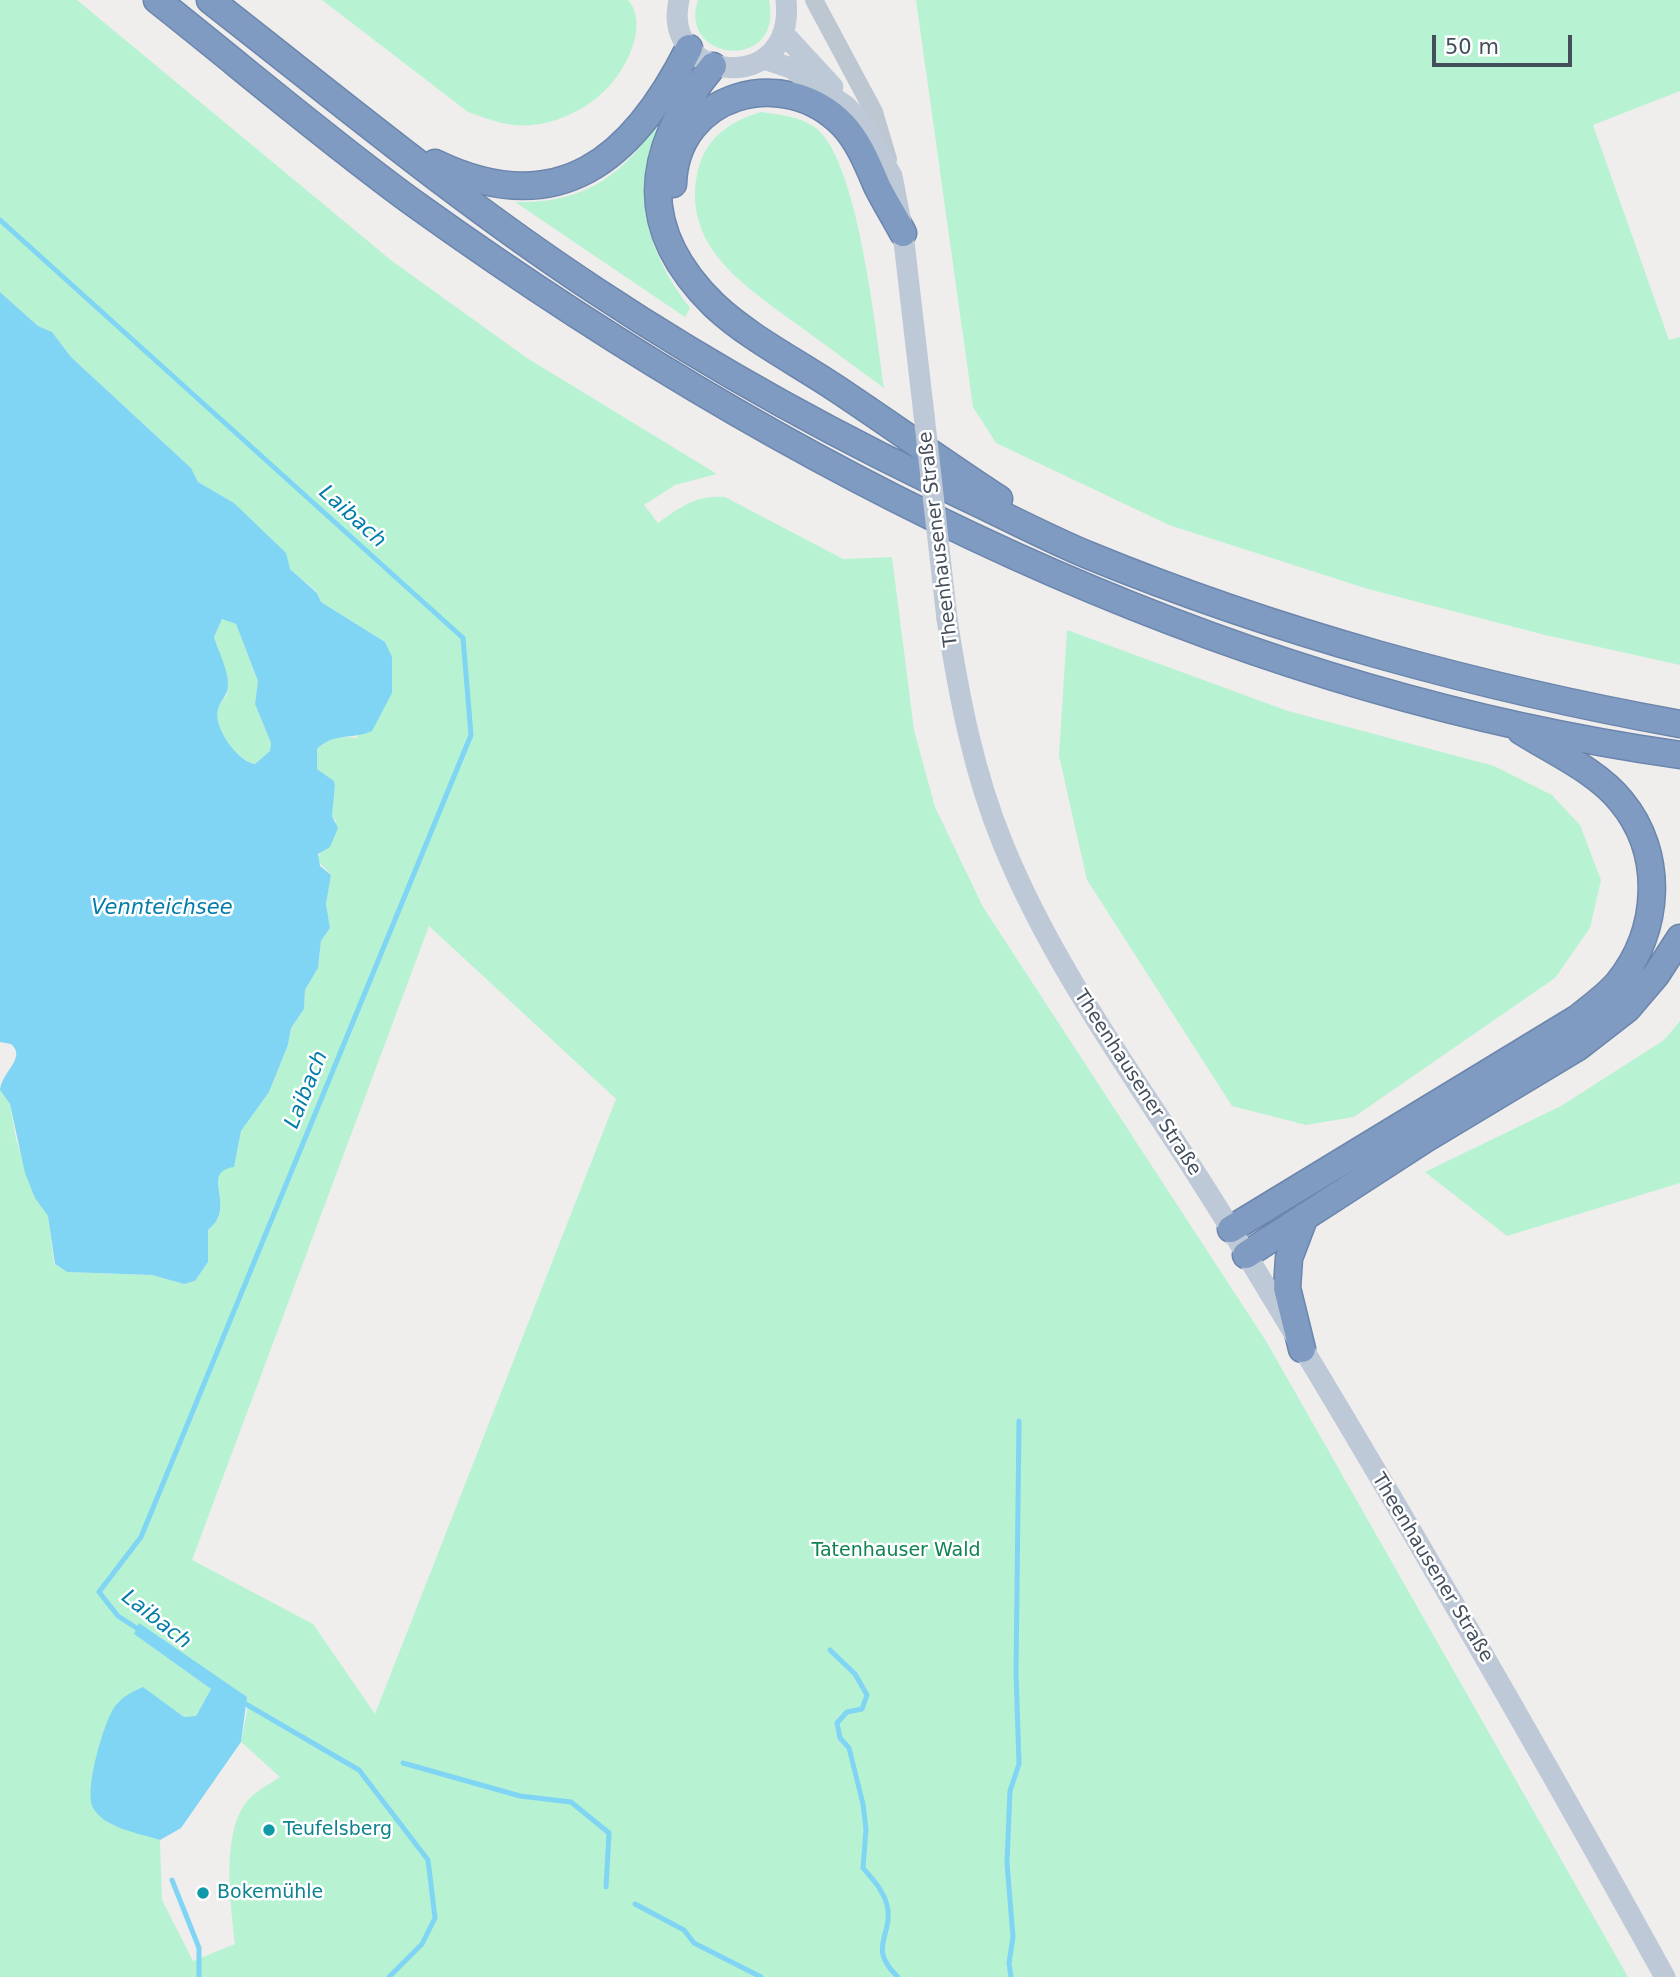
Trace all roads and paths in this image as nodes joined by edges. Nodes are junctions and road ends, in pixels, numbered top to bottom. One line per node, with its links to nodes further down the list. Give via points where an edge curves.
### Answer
1 (157, 0): 16 (highway, via 412,202 596,328 716,403 848,475 1045,571 1210,636 1340,678)
2 (210, 0): 11 (highway)
3 (786, 0): 6 (main road)
4 (814, 0): 12 (street, via 874,112)
5 (674, 3): 7 (main road)
6 (784, 34): 8 (main road); 10 (main road, Theenhausener Straße)
7 (689, 48): 9 (main road); 11 (highway, via 675,75 621,146 575,178 520,187 494,184 449,170)
8 (764, 59): 9 (main road, via 748,67); 10 (main road, Theenhausener Straße, via 790,68)
9 (713, 66): 14 (highway, via 676,117 659,171 661,223)
10 (846, 106): 12 (main road, Theenhausener Straße, via 860,120)
11 (393, 143): 15 (highway, via 499,224 717,368 862,449)
12 (892, 176): 13 (main road, Theenhausener Straße)
13 (903, 233): 14 (highway, via 844,126 815,102 758,92 718,103 688,134 673,174); 21 (main road, Theenhausener Straße, bridge, via 947,619 961,713 980,780 1003,844 1077,990)
14 (678, 255): 15 (highway, via 694,282 734,321)
15 (1087, 554): 17 (highway, via 1289,626 1448,673)
16 (1507, 723): 18 (highway); 21 (highway, via 1595,777 1621,800 1642,832 1651,866 1652,896 1649,925 1639,952 1617,985 1560,1030)
17 (1680, 724)
18 (1680, 755)
19 (1680, 938): 20 (highway, via 1627,1009 1578,1047)
20 (1305, 1216): 22 (highway); 23 (highway, via 1289,1258 1287,1288)
21 (1231, 1229): 22 (main road, Theenhausener Straße)
22 (1246, 1255): 23 (main road, Theenhausener Straße)
23 (1302, 1349): 24 (main road, Theenhausener Straße, via 1447,1592)
24 (1665, 1977)

